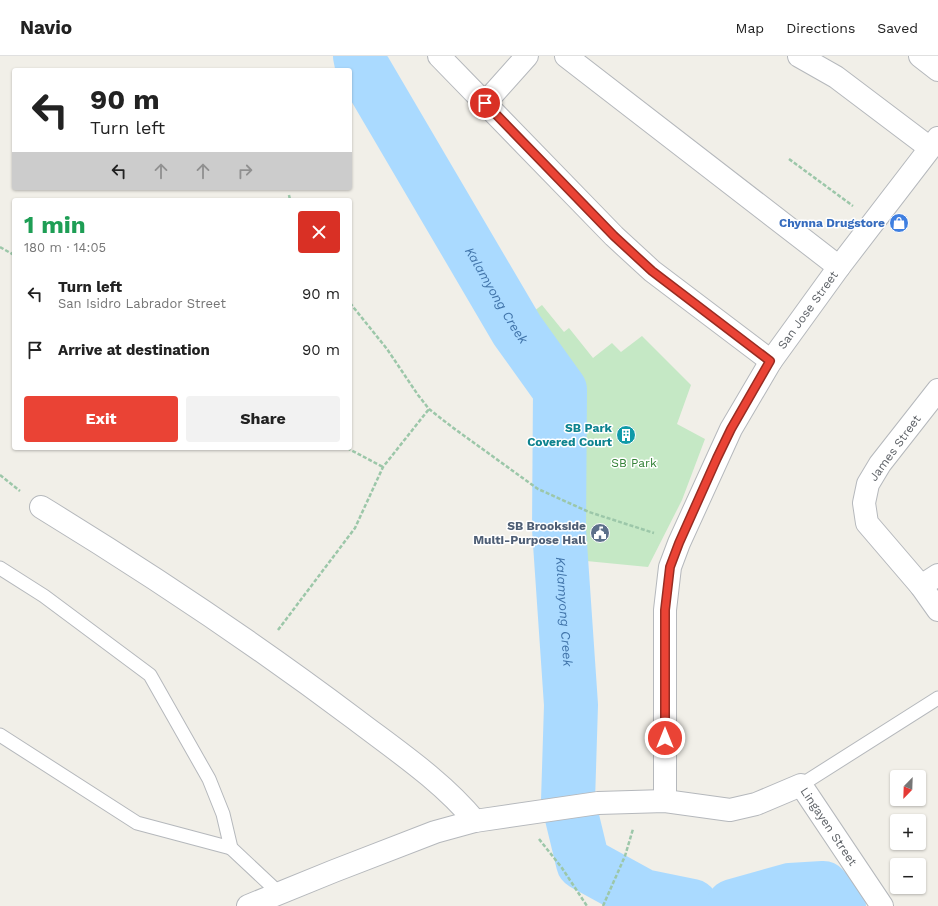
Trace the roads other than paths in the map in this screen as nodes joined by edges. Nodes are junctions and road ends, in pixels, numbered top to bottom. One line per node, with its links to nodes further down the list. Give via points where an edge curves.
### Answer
1 (439, 56): 7 (street)
2 (528, 56): 7 (street)
3 (566, 56): 9 (street)
4 (799, 56): 8 (street, via 836,77)
5 (920, 56): 6 (street)
6 (938, 70)
7 (485, 103): 10 (street, via 614,236 652,271)
8 (934, 143): 9 (street, San Jose Street)
9 (839, 267): 10 (street, San Jose Street)
10 (770, 361): 19 (street, San Jose Street, via 731,429 670,567 665,610)
11 (938, 390): 14 (street, James Street, via 880,464 868,484 864,503 867,523)
12 (41, 507): 20 (street, via 262,650 426,774 458,801)
13 (0, 568): 21 (lane, via 44,596 150,675 209,779 223,814)
14 (930, 581): 15 (street, James Street)
15 (938, 610)
16 (938, 698): 18 (lane)
17 (0, 735): 21 (lane, via 137,823)
18 (801, 785): 19 (street, Lingayen Street, via 756,804 730,810); 24 (street, Lingayen Street)
19 (665, 801): 20 (street, Lingayen Street, via 598,803)
20 (475, 821): 22 (street, Lingayen Street, via 435,832)
21 (231, 848): 22 (lane)
22 (279, 893): 23 (street, Lingayen Street)
23 (248, 906)
24 (882, 906)

